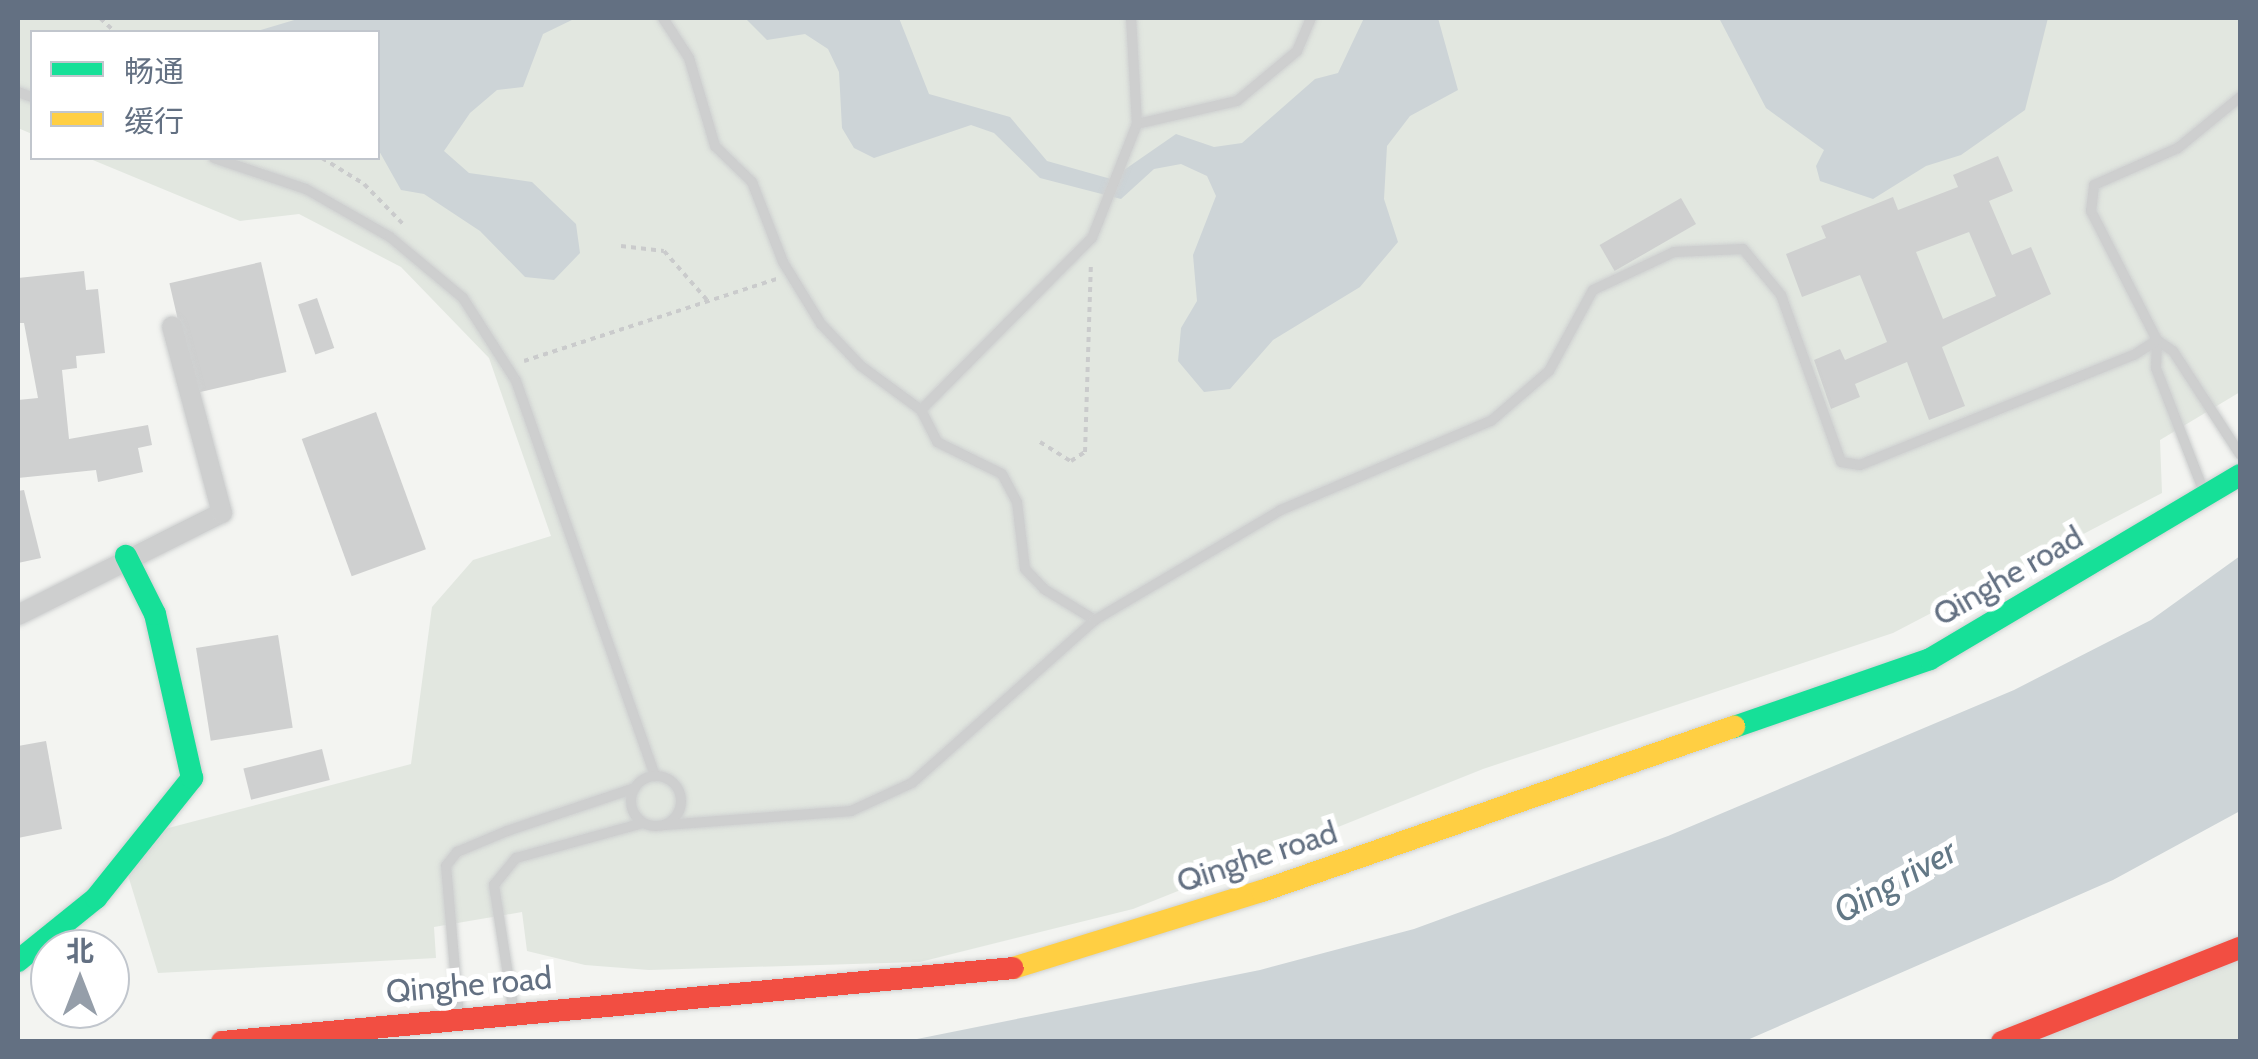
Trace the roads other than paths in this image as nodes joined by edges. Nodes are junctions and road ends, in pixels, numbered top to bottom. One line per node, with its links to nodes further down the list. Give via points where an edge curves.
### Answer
1 (663, 18): 9 (lane, via 689,58 716,146 752,182 790,274 848,352)
2 (1131, 18): 5 (lane)
3 (1311, 18): 5 (lane, via 1296,51 1237,101)
4 (2240, 96): 8 (lane, via 2178,148 2094,185 2091,211)
5 (1137, 124): 9 (lane, via 1092,238)
6 (220, 160): 16 (lane, via 306,189 390,237 463,298 507,367)
7 (172, 327): 13 (street, via 222,513)
8 (2157, 340): 10 (lane, via 2173,351); 12 (lane, via 2156,368); 15 (lane, via 1860,464 1841,462 1780,295 1742,249 1674,252 1593,290 1549,371 1491,420 1281,510)
9 (921, 410): 15 (lane, via 937,442 1002,474 1017,502 1024,569)
10 (2240, 454)
11 (2240, 475): 12 (street, Qinghe road)
12 (2207, 498): 22 (street, Qinghe road, via 1930,659 1262,892 1009,969)
13 (126, 556): 14 (street); 21 (street, via 155,614 192,778 96,898)
14 (18, 615)
15 (1095, 620): 19 (lane, via 912,783 852,810)
16 (656, 776): 17 (lane); 19 (lane, via 672,782 681,796 678,813)
17 (635, 788): 18 (lane, via 633,811); 23 (lane, via 507,831 457,852 446,866)
18 (643, 823): 19 (lane); 22 (lane, via 516,858 494,885)
19 (666, 824)
20 (2240, 948): 26 (street)
21 (18, 961)
22 (514, 1014): 23 (street, Qinghe road)
23 (459, 1019): 24 (street, Qinghe road)
24 (339, 1036): 25 (street, Qinghe road)
25 (222, 1042)
26 (2002, 1042)

